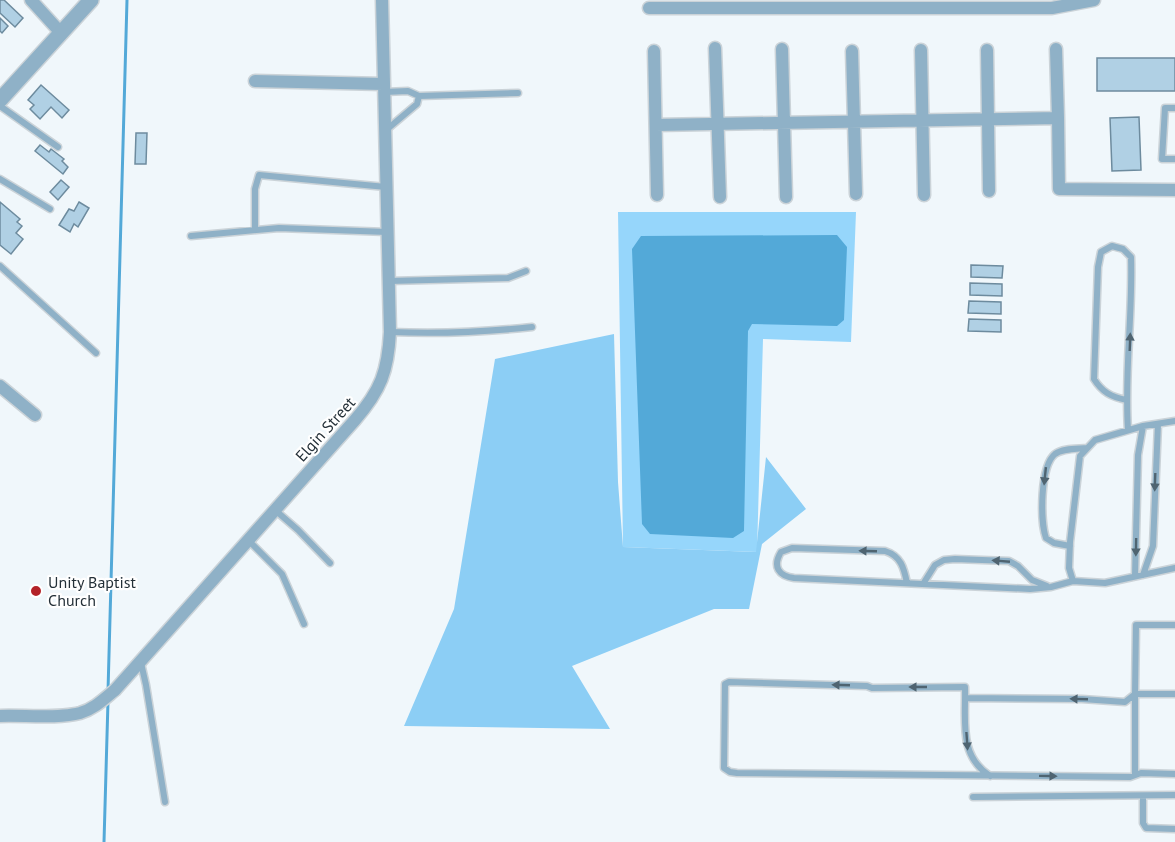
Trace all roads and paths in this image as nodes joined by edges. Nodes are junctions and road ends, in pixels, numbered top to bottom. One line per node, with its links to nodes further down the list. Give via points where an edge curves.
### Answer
1 (31, 0): 6 (street)
2 (91, 0): 6 (street)
3 (382, 0): 15 (street, Elgin Street)
4 (1094, 0): 5 (street, via 1052,8)
5 (649, 8)
6 (61, 33): 18 (street)
7 (715, 48): 26 (street)
8 (782, 49): 25 (street)
9 (1056, 49): 21 (street)
10 (921, 50): 23 (street)
11 (987, 50): 22 (street)
12 (654, 51): 27 (street)
13 (852, 51): 24 (street)
14 (255, 81): 15 (street)
15 (383, 88): 17 (lane); 28 (street, Elgin Street)
16 (518, 93): 17 (lane)
17 (419, 96): 28 (lane, via 417,104)
18 (0, 100)
19 (0, 106): 29 (lane)
20 (1175, 108): 30 (lane, via 1165,108 1162,159)
21 (1059, 118): 22 (street); 33 (street, via 1059,189)
22 (988, 119): 23 (street); 34 (street)
23 (922, 120): 24 (street); 37 (street)
24 (855, 122): 25 (street); 35 (street)
25 (784, 123): 26 (street); 39 (street)
26 (718, 124): 27 (street); 38 (street)
27 (656, 125): 36 (street)
28 (384, 131): 32 (street, Elgin Street)
29 (58, 147)
30 (1175, 159)
31 (0, 179): 40 (lane)
32 (386, 187): 41 (lane, via 259,175); 42 (street, Elgin Street)
33 (1175, 190)
34 (989, 192)
35 (856, 194)
36 (657, 195)
37 (924, 195)
38 (720, 197)
39 (786, 197)
40 (50, 210)
41 (255, 230): 42 (lane); 43 (lane)
42 (388, 232): 46 (street, Elgin Street)
43 (191, 236)
44 (0, 266): 49 (lane)
45 (526, 271): 46 (lane, via 508,278)
46 (389, 281): 48 (street, Elgin Street)
47 (532, 327): 48 (lane, via 486,332)
48 (390, 332): 58 (street, Elgin Street, via 389,357 378,391)
49 (96, 353)
50 (0, 386): 52 (street)
51 (1126, 400): 51 (lane, one-way to 51, via 1131,257 1124,249 1112,246 1101,252 1098,267 1094,379 1102,391); 56 (lane)
52 (35, 415)
53 (1175, 421): 54 (lane)
54 (1158, 424): 55 (lane); 63 (lane, one-way to 63, via 1153,546)
55 (1143, 426): 56 (lane); 64 (lane, one-way to 64, via 1138,455)
56 (1128, 430): 57 (lane, via 1095,440)
57 (1087, 448): 60 (lane, via 1080,456); 60 (lane, one-way to 60, via 1057,452 1045,468 1042,518 1046,538)
58 (274, 510): 59 (street, Elgin Street); 61 (lane)
59 (248, 540): 69 (lane, via 282,574); 71 (street, Elgin Street)
60 (1070, 546): 65 (lane)
61 (330, 563)
62 (1175, 568): 63 (lane)
63 (1143, 575): 64 (lane)
64 (1135, 576): 65 (lane, via 1105,583)
65 (1073, 581): 68 (lane)
66 (907, 583): 66 (lane, one-way to 66, via 900,560 885,551 792,548 781,552 777,564 781,575 794,578); 67 (lane)
67 (923, 584): 68 (lane); 68 (lane, one-way to 67, via 1032,580 1009,561 955,559 935,564)
68 (1051, 587)
69 (303, 624)
70 (1175, 625): 72 (lane, via 1136,626)
71 (140, 662): 75 (street, Elgin Street, via 115,690 80,713); 82 (lane)
72 (1135, 694): 73 (lane); 74 (lane, one-way to 74, via 1125,702); 77 (lane)
73 (1175, 694)
74 (965, 698): 78 (lane, one-way to 78, via 968,752); 78 (lane, one-way to 78, via 965,687 729,682 725,684 724,768 737,773)
75 (0, 716)
76 (1175, 774): 77 (lane)
77 (1135, 775): 78 (lane, one-way to 77)
78 (990, 776)
79 (1175, 795): 81 (lane)
80 (974, 796): 81 (lane)
81 (1143, 796): 83 (lane, via 1146,828)
82 (165, 802)
83 (1175, 829)

